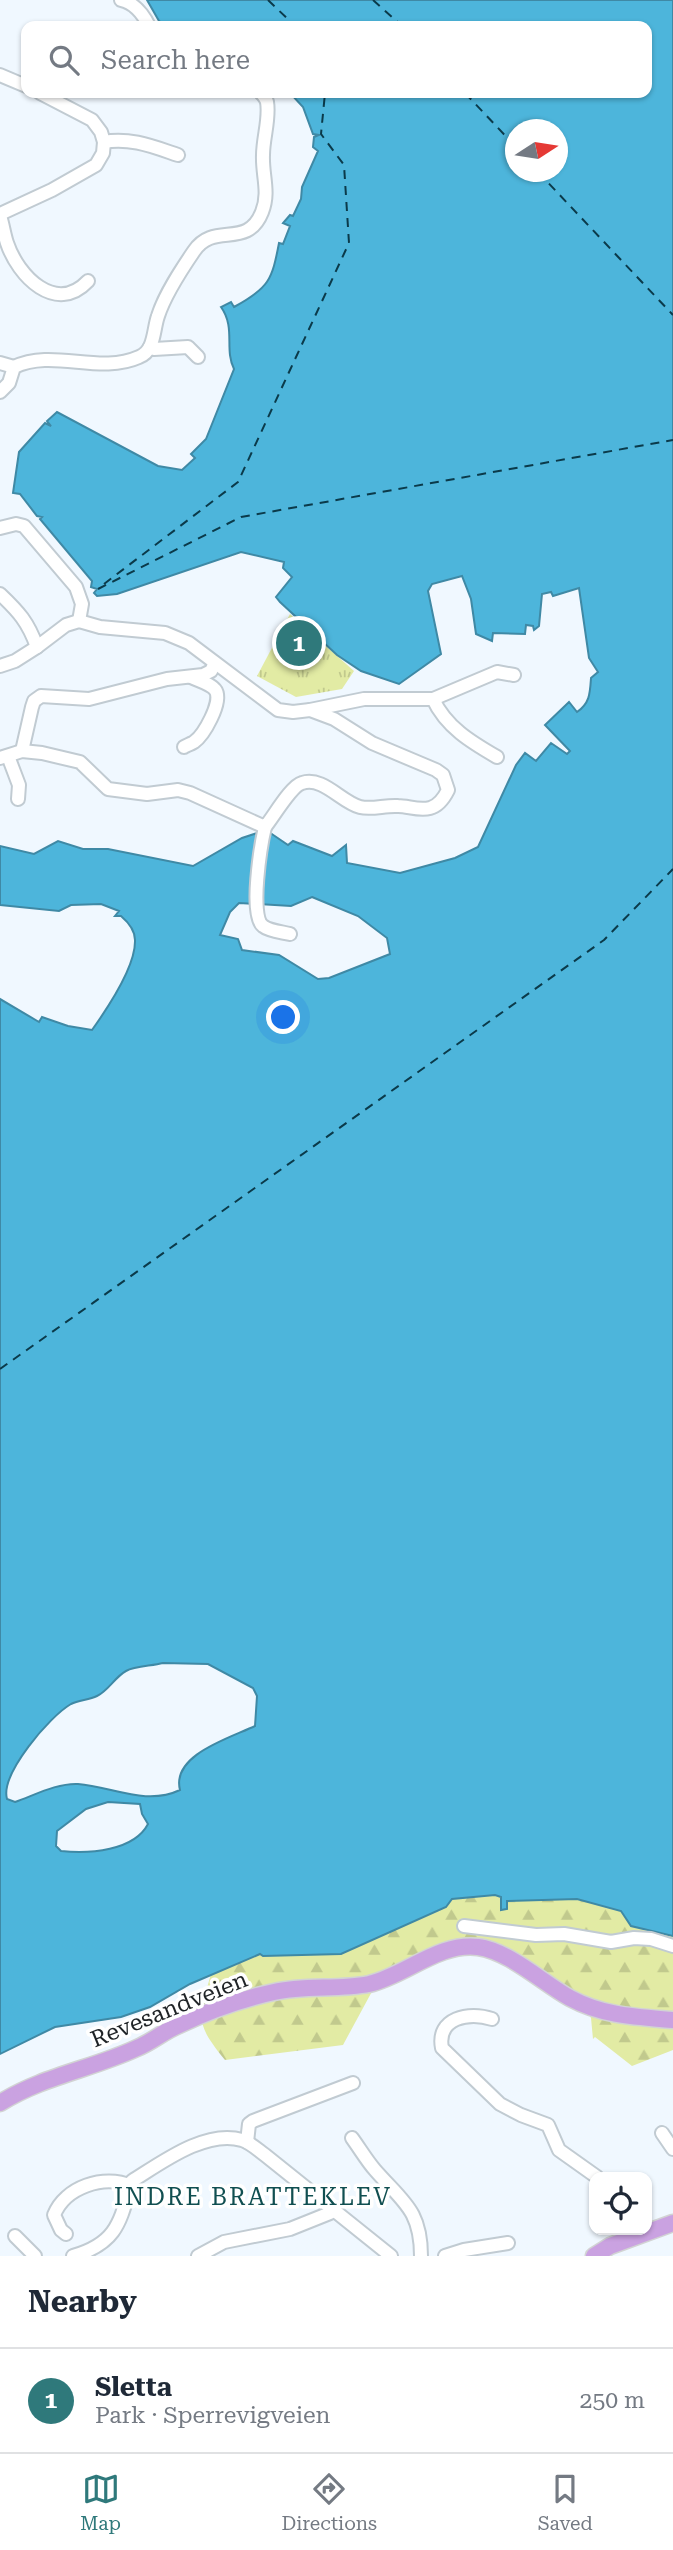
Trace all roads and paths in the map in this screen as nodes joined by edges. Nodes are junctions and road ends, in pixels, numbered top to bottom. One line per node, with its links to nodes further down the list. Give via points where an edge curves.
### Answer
1 (121, 0): 2 (street, via 141,11)
2 (146, 21)
3 (0, 75): 4 (street)
4 (21, 84)
5 (50, 98): 7 (street, via 92,120)
6 (264, 98): 11 (street, via 262,158 267,198 262,214 253,228 242,234 219,234 201,241 158,316)
7 (104, 142): 8 (street, via 143,143); 9 (street, via 96,165)
8 (178, 155)
9 (0, 215): 10 (street, via 15,259 41,288 61,296 74,293)
10 (88, 281)
11 (150, 347): 12 (street, via 188,347); 14 (street, via 137,359 119,363 41,359)
12 (198, 357)
13 (0, 363): 14 (street)
14 (14, 367): 15 (street)
15 (0, 392)
16 (0, 528): 18 (street, via 24,526 76,587 82,604)
17 (0, 594): 19 (street, via 22,614)
18 (79, 621): 19 (street); 20 (street, via 165,633 189,643)
19 (37, 647): 21 (street)
20 (215, 663): 23 (street, via 203,675); 25 (street, via 278,709)
21 (0, 666)
22 (514, 675): 24 (street, via 497,672)
23 (188, 676): 26 (street, via 218,694 204,732); 27 (street, via 89,699 41,696 34,701)
24 (433, 699): 25 (street, via 364,699); 29 (street, via 458,732)
25 (310, 710): 31 (street, via 436,770 448,790 432,808 368,808 305,781 293,786)
26 (184, 747)
27 (22, 751): 28 (street); 31 (street, via 80,762 108,789 147,794 178,790)
28 (4, 757): 30 (street, via 19,785)
29 (497, 757)
30 (18, 799)
31 (265, 827): 32 (street, via 258,921 264,928)
32 (290, 934)
33 (464, 1926): 34 (street, via 611,1942 650,1939)
34 (673, 1946)
35 (492, 2019): 43 (street, via 471,2015 450,2021 441,2034 442,2048 500,2104 548,2126 559,2150)
36 (673, 2020): 38 (main road, Revesandveien, via 589,2007 504,1956 485,1948 465,1947 367,1984 295,1988 248,1999 177,2025 139,2048 46,2079)
37 (353, 2083): 41 (street, via 253,2121)
38 (0, 2103)
39 (662, 2133): 42 (street)
40 (352, 2138): 56 (street, via 415,2215)
41 (247, 2142): 44 (street, via 226,2138 192,2145 132,2181); 45 (street)
42 (673, 2149)
43 (590, 2172)
44 (131, 2186): 48 (street, via 93,2183 73,2193 54,2215); 53 (street, via 112,2236)
45 (333, 2209): 54 (street, via 303,2225 224,2242); 55 (street)
46 (673, 2223): 47 (main road)
47 (652, 2229)
48 (66, 2234)
49 (632, 2235): 58 (main road)
50 (15, 2236): 52 (street)
51 (508, 2243): 57 (street)
52 (35, 2256)
53 (73, 2256)
54 (198, 2256)
55 (391, 2256)
56 (421, 2256)
57 (446, 2256)
58 (594, 2256)

